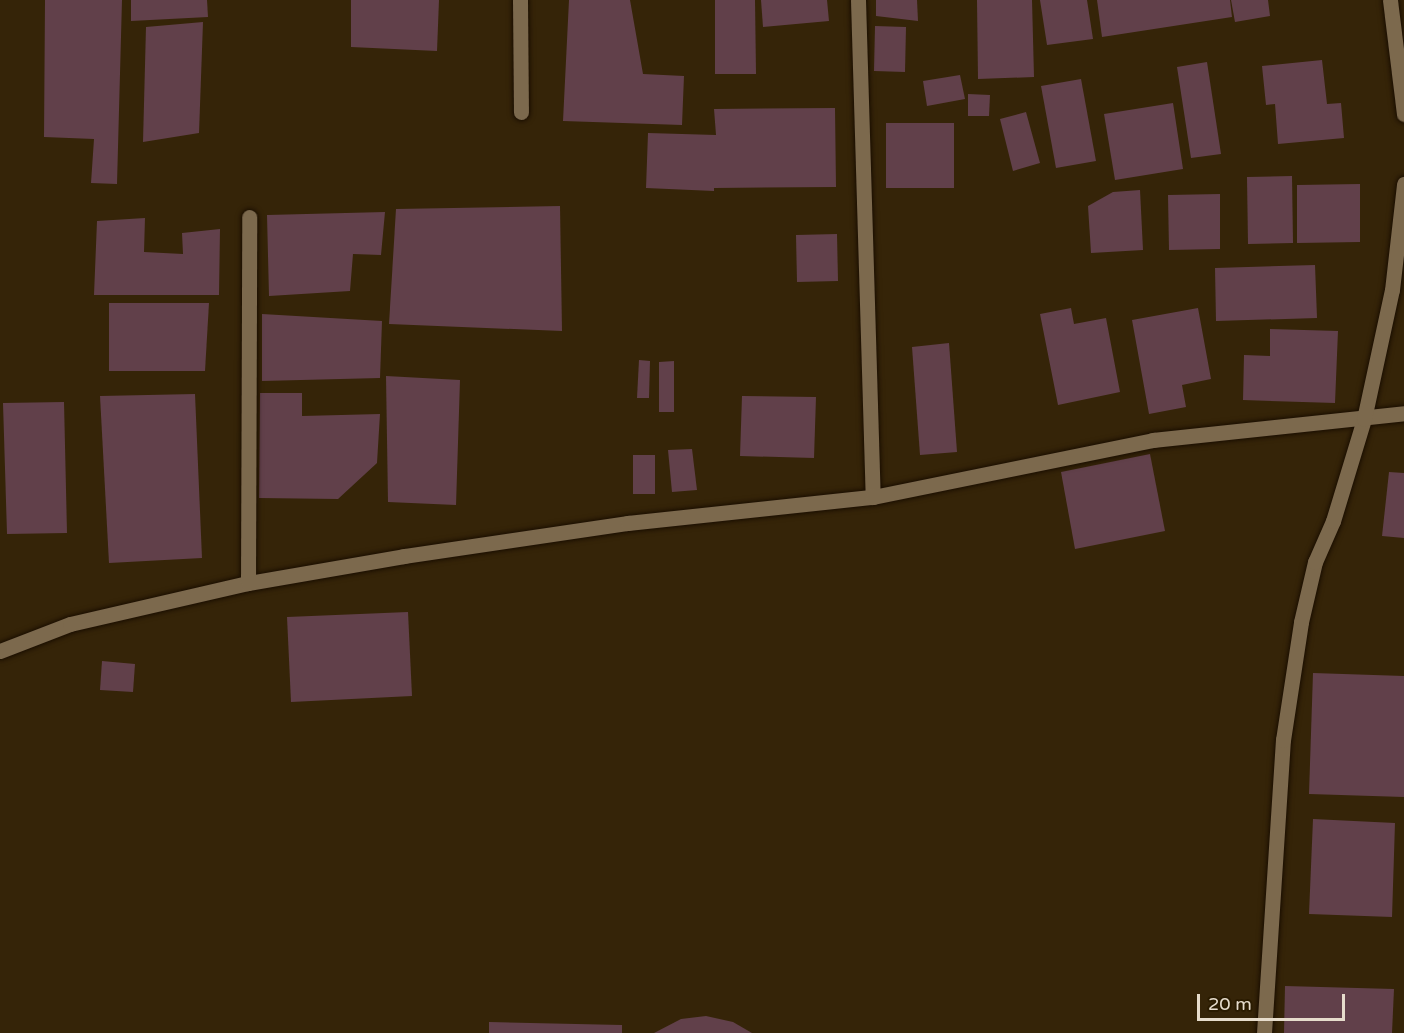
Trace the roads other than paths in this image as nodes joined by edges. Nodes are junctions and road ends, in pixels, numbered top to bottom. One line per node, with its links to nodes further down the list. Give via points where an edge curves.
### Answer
1 (520, 0): 4 (street)
2 (858, 0): 10 (street)
3 (1390, 0): 5 (street)
4 (521, 112)
5 (1404, 114)
6 (1404, 184): 9 (street, via 1392,291)
7 (249, 218): 11 (street)
8 (1404, 413): 9 (street)
9 (1364, 418): 10 (street, via 1153,440); 13 (street, via 1333,521 1316,562 1299,633 1283,740)
10 (873, 497): 11 (street, via 628,523)
11 (248, 584): 12 (street, via 70,624)
12 (0, 651)
13 (1264, 1033)

